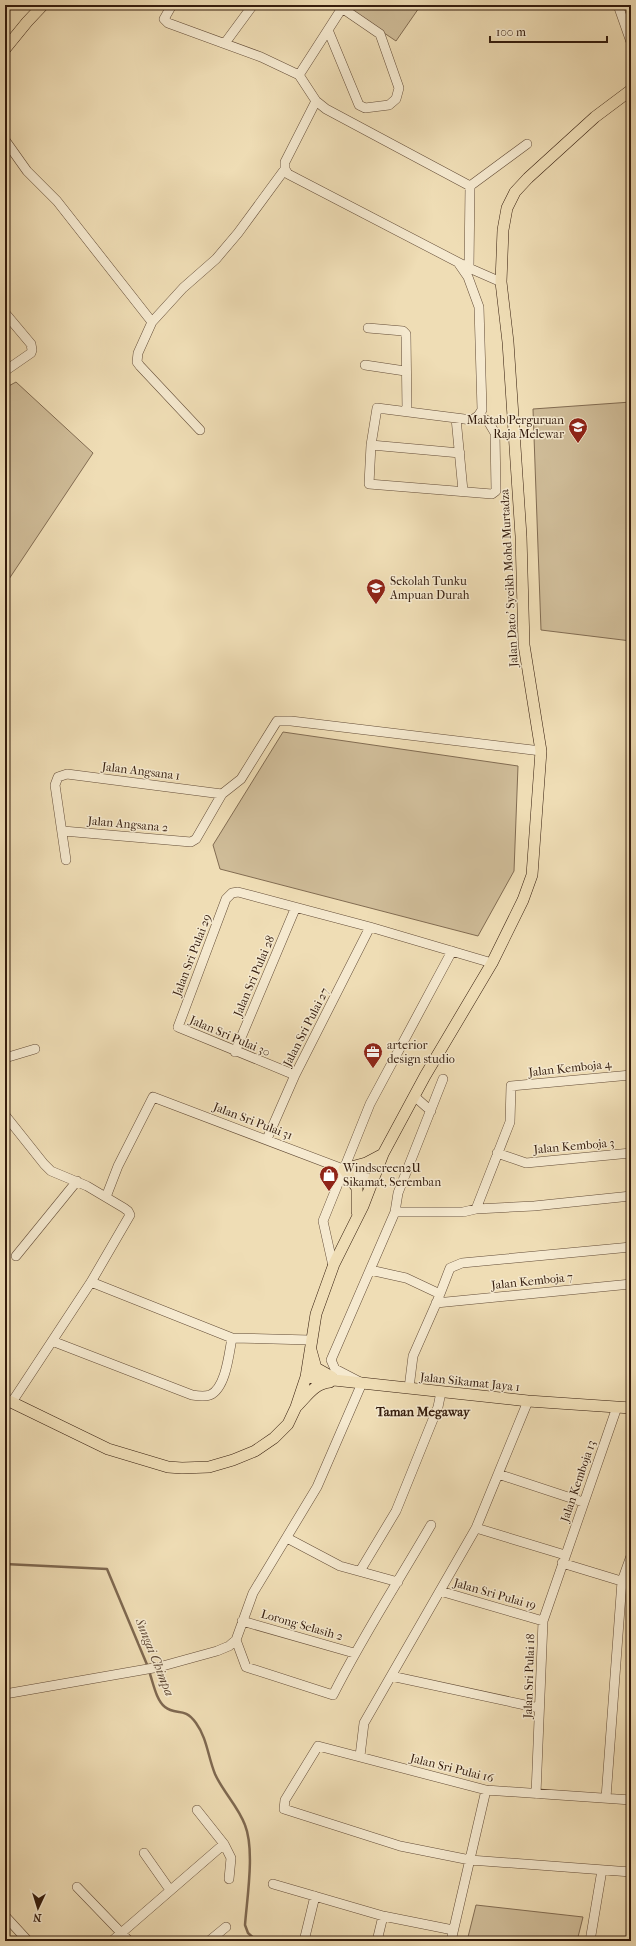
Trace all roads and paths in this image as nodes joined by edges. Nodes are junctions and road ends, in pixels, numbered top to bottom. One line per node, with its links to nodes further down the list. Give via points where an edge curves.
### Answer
1 (43, 5): 9 (main road)
2 (172, 5): 8 (street, via 164,19 168,23)
3 (253, 5): 8 (street)
4 (618, 5): 7 (street)
5 (343, 7): 6 (street); 6 (street, via 380,34 399,88 396,99 390,105 365,108 359,106)
6 (328, 30): 10 (street)
7 (631, 42)
8 (225, 43): 10 (street, via 261,56)
9 (5, 49)
10 (299, 75): 12 (street)
11 (631, 90): 19 (main road, Jalan Dato' Syeikh Mohd Murtadza, via 594,117 515,192 507,208 502,230)
12 (316, 101): 15 (street, via 285,162); 16 (street, via 326,109)
13 (5, 140): 21 (street, via 27,171 57,201)
14 (527, 144): 16 (street)
15 (285, 169): 17 (street, via 288,174); 21 (street, via 238,234 182,288)
16 (470, 186): 18 (street)
17 (458, 262): 18 (street); 27 (street, via 468,277 479,307 482,410)
18 (469, 268): 19 (street)
19 (501, 282): 33 (main road, Jalan Dato' Syeikh Mohd Murtadza, via 508,342 521,536 524,645)
20 (5, 313): 25 (street, via 32,350)
21 (152, 322): 29 (street, via 138,353 137,362)
22 (368, 328): 24 (street, via 403,331 406,334)
23 (365, 365): 24 (street)
24 (405, 371): 26 (street)
25 (5, 372)
26 (407, 411): 28 (street); 30 (street, via 377,408)
27 (478, 416): 28 (street, via 472,420); 32 (street, via 488,421 495,433 496,491 492,494)
28 (456, 418): 31 (street)
29 (200, 430)
30 (370, 445): 31 (street); 32 (street, via 369,484)
31 (460, 453): 32 (street)
32 (463, 491)
33 (541, 752): 34 (street, via 277,721 241,778); 40 (main road, Jalan Dato' Syeikh Mohd Murtadza, via 532,875 523,900)
34 (222, 794): 35 (street, Jalan Angsana 2, via 196,839 191,842); 35 (street, Jalan Angsana 1, via 67,774 58,777 55,785)
35 (63, 831): 36 (street)
36 (66, 860)
37 (295, 909): 38 (street); 41 (street, Jalan Sri Pulai 29, via 238,892 232,893 226,899); 43 (street, Jalan Sri Pulai 28)
38 (370, 927): 39 (street); 46 (street, Jalan Sri Pulai 27)
39 (452, 951): 40 (street); 55 (street, via 370,1104)
40 (492, 963): 48 (main road, Jalan Dato' Syeikh Mohd Murtadza)
41 (178, 1027): 43 (street, Jalan Sri Pulai 30)
42 (35, 1049): 44 (street)
43 (235, 1052): 46 (street, Jalan Sri Pulai 30)
44 (5, 1058)
45 (631, 1074): 52 (street, Jalan Kemboja 4, via 511,1086 510,1122)
46 (295, 1075): 51 (street, Jalan Sri Pulai 27)
47 (443, 1079): 49 (street)
48 (414, 1096): 49 (street); 54 (main road, Jalan Dato' Syeikh Mohd Murtadza)
49 (430, 1111): 61 (street, via 398,1193)
50 (5, 1115): 57 (street, via 44,1164 51,1170)
51 (267, 1140): 55 (street, Jalan Sri Pulai 31); 59 (street, Jalan Sri Pulai 31, via 153,1097 118,1166)
52 (497, 1153): 53 (street, Jalan Kemboja 3, via 526,1163); 60 (street)
53 (631, 1153)
54 (383, 1154): 55 (main road, via 366,1163); 56 (main road, Jalan Dato' Syeikh Mohd Murtadza)
55 (344, 1169): 56 (street, Jalan Sri Pulai 31); 62 (main road, via 357,1188); 65 (street, via 323,1222)
56 (372, 1180): 62 (main road, Jalan Dato' Syeikh Mohd Murtadza)
57 (78, 1181): 59 (street); 64 (street)
58 (631, 1196): 60 (street)
59 (106, 1197): 67 (street, via 128,1211 130,1216)
60 (476, 1209): 61 (street, via 463,1212)
61 (396, 1212): 66 (street)
62 (356, 1219): 65 (main road, Jalan Dato' Syeikh Mohd Murtadza)
63 (631, 1247): 69 (street, via 462,1263 450,1268)
64 (16, 1256)
65 (333, 1266): 72 (main road, Jalan Dato' Syeikh Mohd Murtadza, via 316,1314)
66 (370, 1270): 69 (street, via 406,1278); 75 (street, via 331,1360 335,1369)
67 (91, 1282): 70 (street); 71 (street)
68 (631, 1284): 69 (street, Jalan Kemboja 7)
69 (438, 1299): 76 (street, via 413,1356)
70 (232, 1338): 71 (street, via 223,1379 218,1389 210,1395 202,1396 192,1395); 72 (street)
71 (52, 1341): 78 (street)
72 (310, 1343): 73 (main road, Jalan Dato' Syeikh Mohd Murtadza); 74 (main road, via 316,1368)
73 (306, 1377): 74 (main road, Jalan Sikamat Jaya 1); 80 (main road, Jalan Dato' Syeikh Mohd Murtadza)
74 (341, 1381): 75 (main road, Jalan Sikamat Jaya 1); 80 (main road, via 318,1385)
75 (362, 1383): 76 (main road, Jalan Sikamat Jaya 1); 87 (street, via 317,1487)
76 (409, 1388): 77 (main road, Jalan Sikamat Jaya 1)
77 (441, 1392): 79 (main road, Jalan Sikamat Jaya 1); 90 (street, via 438,1407 396,1511)
78 (8, 1400): 80 (main road, Jalan Dato' Syeikh Mohd Murtadza, via 108,1450 168,1467 182,1468 209,1467 255,1451 288,1424)
79 (528, 1401): 81 (main road, Jalan Sikamat Jaya 1); 83 (street)
80 (296, 1407)
81 (617, 1407): 82 (main road, Jalan Sikamat Jaya 1); 84 (street, Jalan Kemboja 13)
82 (631, 1408)
83 (498, 1474): 84 (street); 86 (street)
84 (584, 1502): 89 (street, Jalan Kemboja 13)
85 (430, 1525): 92 (street)
86 (476, 1528): 89 (street); 94 (street)
87 (286, 1538): 90 (street, via 340,1566); 95 (street, via 253,1593)
88 (631, 1556): 91 (street)
89 (563, 1559): 91 (street); 96 (street, Jalan Sri Pulai 18)
90 (360, 1571): 92 (street)
91 (622, 1581): 93 (street); 105 (street)
92 (398, 1582): 98 (street)
93 (631, 1584)
94 (440, 1591): 96 (street, Jalan Sri Pulai 19); 99 (street)
95 (242, 1621): 97 (street); 98 (street, Lorong Selasih 2)
96 (543, 1621): 101 (street, Jalan Sri Pulai 18)
97 (236, 1640): 98 (street, via 246,1667 333,1695); 100 (street, via 217,1651 159,1667)
98 (354, 1653)
99 (391, 1676): 101 (street); 102 (street, via 364,1723)
100 (5, 1694)
101 (539, 1708): 104 (street, Jalan Sri Pulai 18)
102 (360, 1756): 103 (street, Jalan Sri Pulai 16); 110 (street, Jalan Sri Pulai 16, via 318,1746 285,1800 284,1809 400,1846)
103 (486, 1790): 104 (street, Jalan Sri Pulai 16); 110 (street)
104 (536, 1794): 105 (street, Jalan Sri Pulai 16)
105 (606, 1798): 106 (street, Jalan Sri Pulai 16)
106 (631, 1800)
107 (197, 1810): 108 (street)
108 (224, 1844): 113 (street, via 231,1858); 116 (street)
109 (144, 1853): 116 (street)
110 (470, 1860): 111 (street); 121 (street)
111 (602, 1870): 112 (street); 130 (street)
112 (631, 1872)
113 (230, 1880)
114 (273, 1884): 117 (street)
115 (76, 1887): 122 (street)
116 (170, 1890): 122 (street)
117 (315, 1896): 118 (street); 127 (street)
118 (383, 1916): 121 (street); 128 (street)
119 (5, 1917): 123 (street)
120 (226, 1927): 126 (street)
121 (453, 1930): 129 (street)
122 (121, 1933): 124 (street); 125 (street)
123 (28, 1941)
124 (112, 1941)
125 (129, 1941)
126 (209, 1941)
127 (304, 1941)
128 (377, 1941)
129 (451, 1941)
130 (590, 1941)

